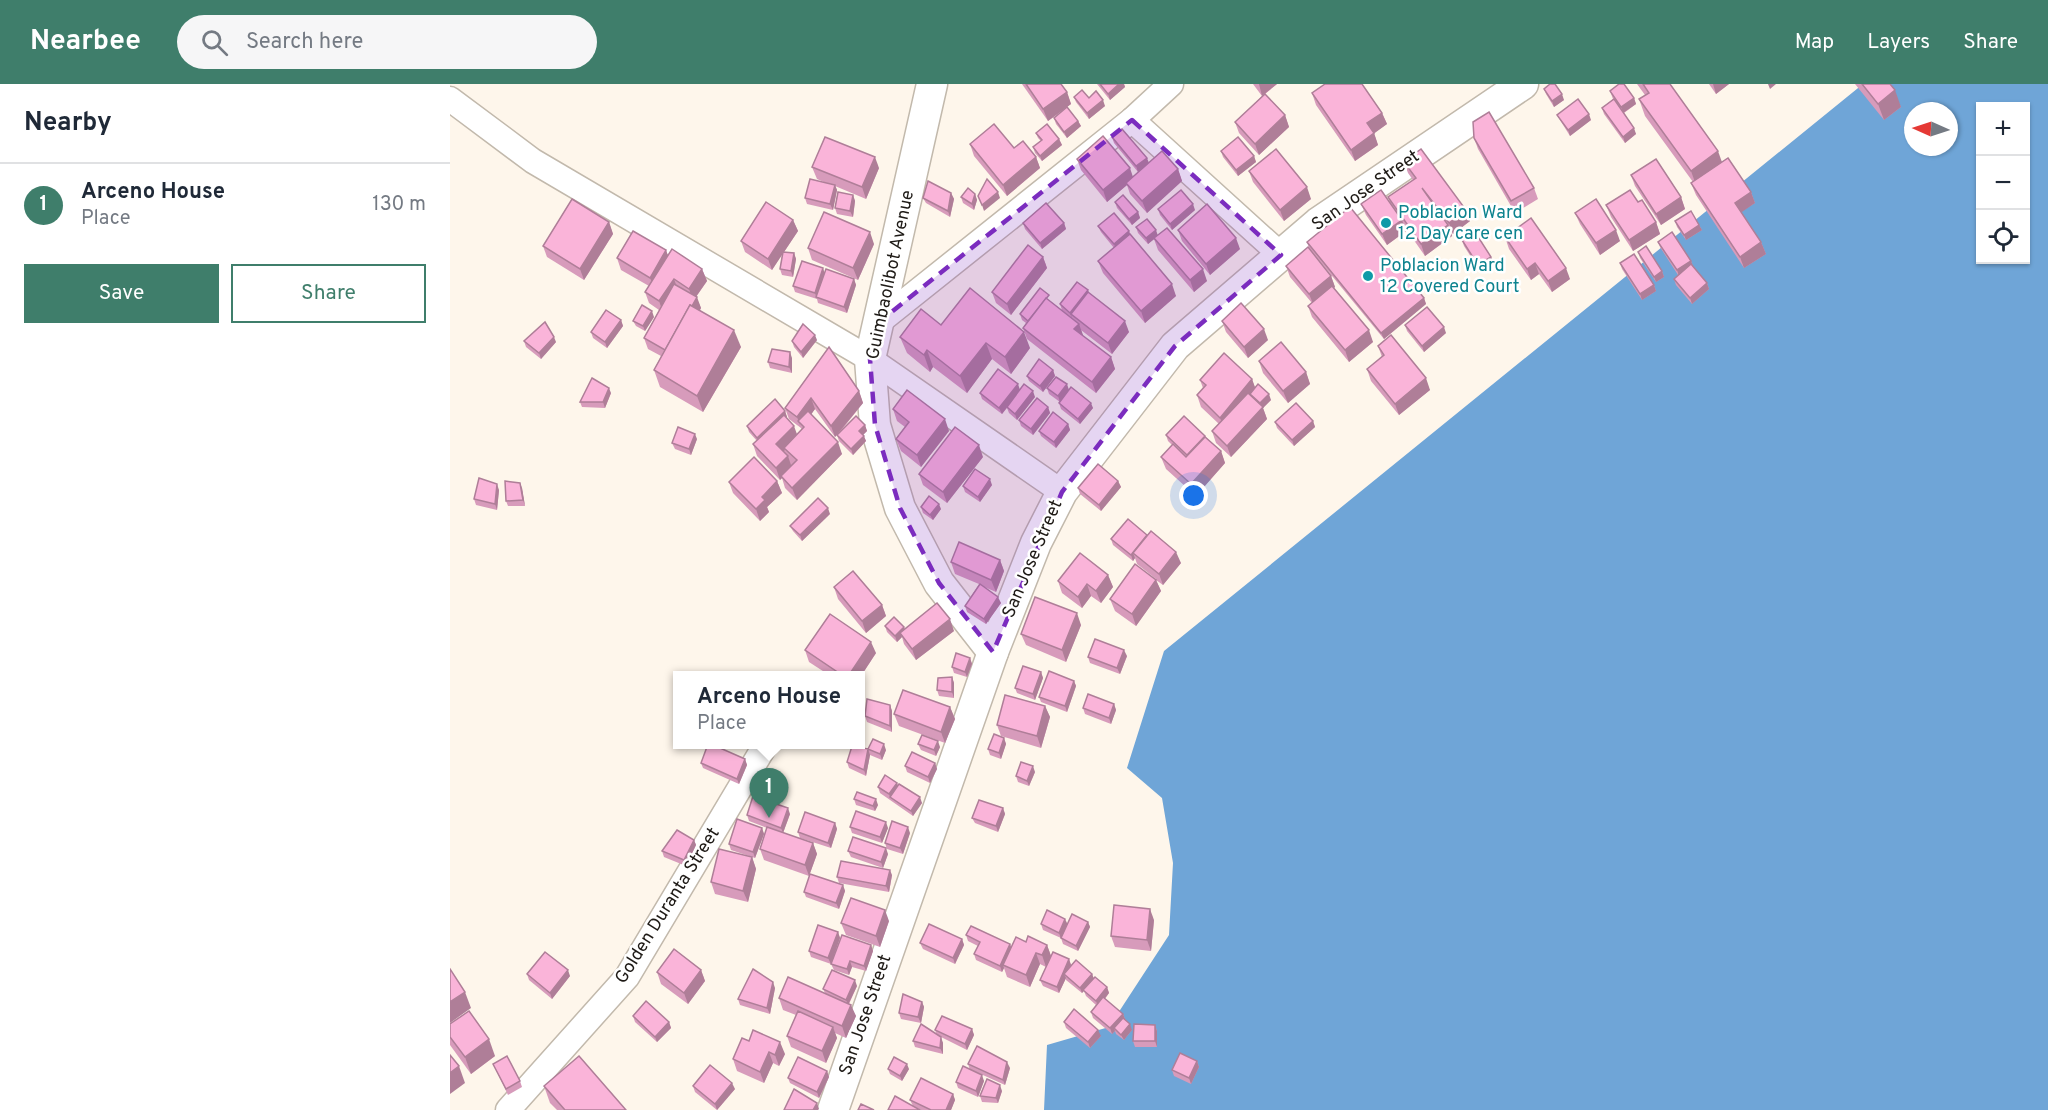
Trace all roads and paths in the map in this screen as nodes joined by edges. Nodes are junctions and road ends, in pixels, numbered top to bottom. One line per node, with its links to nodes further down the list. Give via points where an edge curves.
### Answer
1 (932, 84): 7 (street, Guimbaolibot Avenue)
2 (1171, 84): 5 (street)
3 (1523, 84): 6 (street, San Jose Street, via 1318,223)
4 (450, 99): 8 (street, via 532,161)
5 (1132, 120): 6 (street); 7 (street)
6 (1281, 255): 9 (street, San Jose Street, via 1175,345)
7 (879, 322): 8 (street, Guimbaolibot Avenue)
8 (870, 359): 9 (street); 10 (street, Guimbaolibot Avenue, via 875,424 900,508 939,583)
9 (1062, 492): 10 (street, San Jose Street, via 1036,543)
10 (993, 652): 13 (street, San Jose Street)
11 (763, 749): 12 (street, Golden Duranta Street, via 627,977)
12 (508, 1110)
13 (833, 1110)

